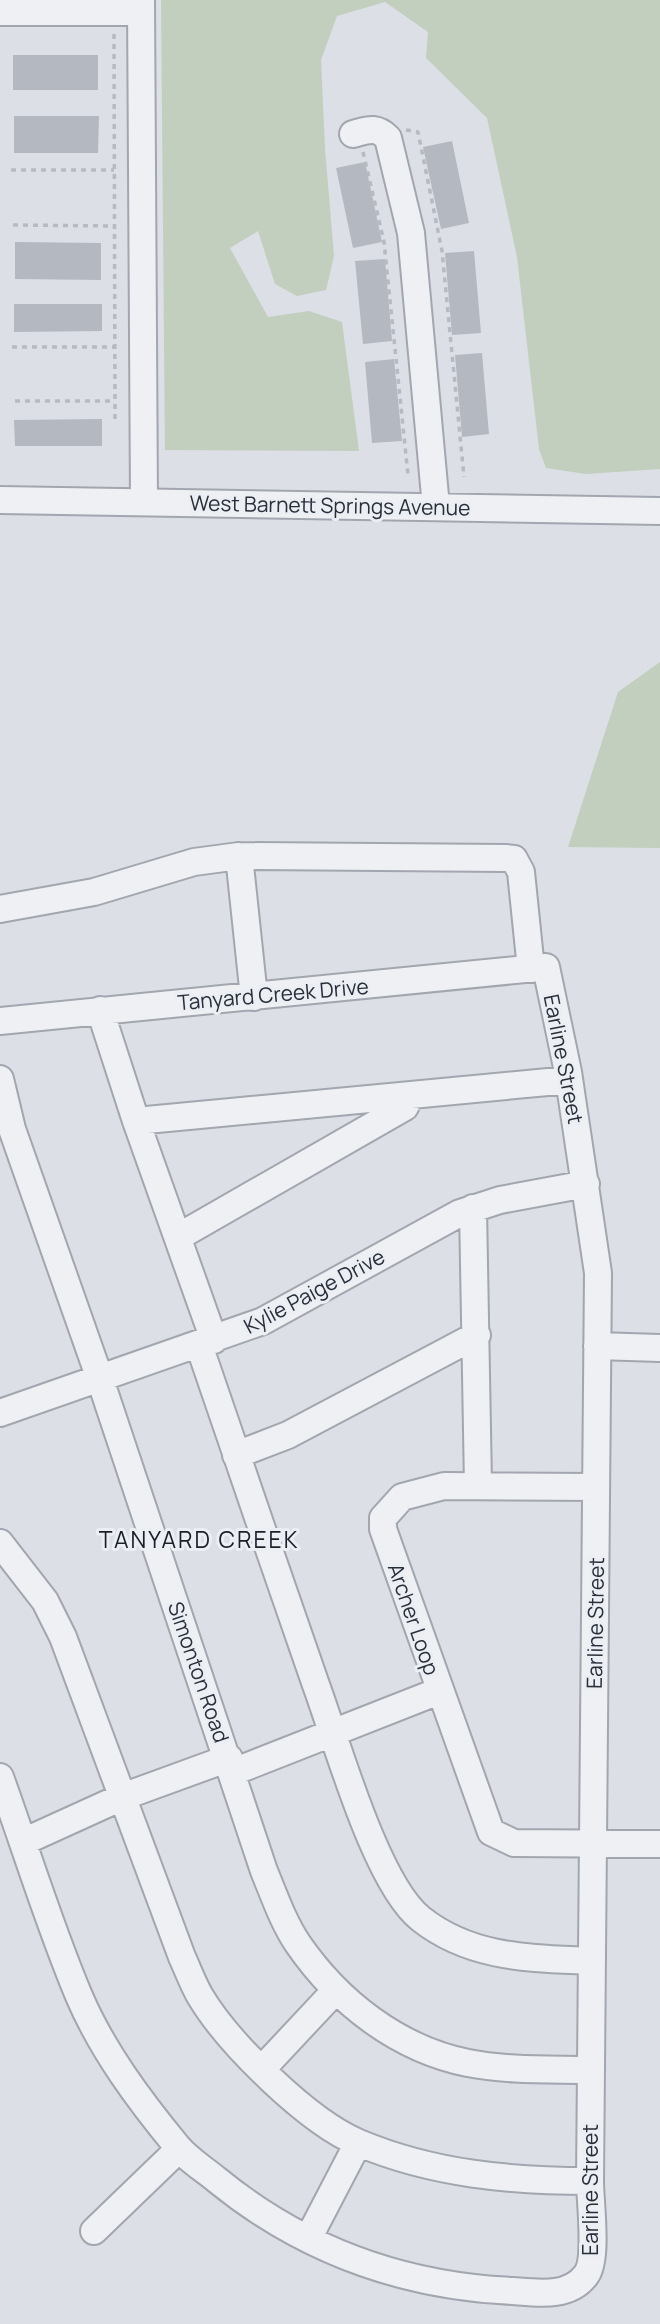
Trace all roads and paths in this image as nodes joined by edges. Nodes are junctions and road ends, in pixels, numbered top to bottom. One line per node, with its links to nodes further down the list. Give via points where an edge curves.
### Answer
1 (141, 6): 3 (street); 18 (street)
2 (0, 12): 3 (street)
3 (114, 12): 7 (path)
4 (356, 133): 5 (street, via 370,129); 15 (path, via 384,242)
5 (388, 138): 16 (path, via 407,130 418,132 442,251); 19 (street, via 411,233)
6 (11, 170): 7 (path)
7 (114, 170): 9 (path)
8 (13, 225): 9 (path)
9 (114, 226): 11 (path)
10 (12, 347): 11 (path)
11 (115, 347): 13 (path)
12 (15, 401): 13 (path)
13 (115, 401): 14 (path)
14 (115, 419)
15 (408, 475)
16 (464, 477)
17 (0, 500): 18 (street, West Barnett Springs Avenue)
18 (144, 502): 19 (street, West Barnett Springs Avenue)
19 (436, 507): 20 (street, West Barnett Springs Avenue)
20 (660, 511)
21 (239, 856): 22 (street, via 194,862 94,892); 23 (street, Earline Street, via 514,859 524,885); 24 (street)
22 (0, 909)
23 (538, 968): 24 (street, Tanyard Creek Drive); 28 (street, Earline Street)
24 (254, 996): 25 (street, Tanyard Creek Drive)
25 (100, 1010): 26 (street, Tanyard Creek Drive); 30 (street)
26 (0, 1021)
27 (0, 1079): 38 (street, Simonton Road, via 12,1129)
28 (569, 1080): 29 (street); 31 (street, Earline Street)
29 (410, 1095): 30 (street); 33 (street, via 405,1107)
30 (136, 1121): 33 (street)
31 (586, 1184): 32 (street, Kylie Paige Drive); 36 (street, Earline Street, via 596,1243)
32 (472, 1208): 34 (street); 35 (street, Kylie Paige Drive, via 263,1321)
33 (178, 1237): 35 (street)
34 (477, 1335): 40 (street, via 288,1435); 41 (street)
35 (206, 1342): 38 (street, Kylie Paige Drive); 40 (street)
36 (597, 1346): 37 (street); 42 (street, Earline Street)
37 (660, 1348)
38 (100, 1379): 39 (street, Kylie Paige Drive); 46 (street, Simonton Road)
39 (0, 1413)
40 (236, 1455): 45 (street)
41 (478, 1485): 42 (street, Archer Loop); 44 (street, Archer Loop, via 444,1486 402,1497 383,1518 383,1530)
42 (596, 1487): 50 (street, Earline Street)
43 (0, 1543): 48 (street, via 45,1601 63,1637)
44 (439, 1691): 45 (street); 50 (street, Archer Loop, via 491,1832 514,1843)
45 (333, 1733): 46 (street); 52 (street, via 377,1853 396,1892 421,1919 462,1943 506,1957)
46 (231, 1765): 48 (street); 53 (street, Simonton Road, via 264,1871 291,1930)
47 (0, 1777): 49 (street)
48 (122, 1797): 49 (street); 54 (street, via 200,1996)
49 (23, 1842): 57 (street, via 79,1997 121,2074)
50 (593, 1843): 51 (street, Archer Loop); 52 (street, Earline Street)
51 (660, 1844)
52 (592, 1961): 55 (street, Earline Street)
53 (336, 1990): 54 (street); 55 (street, Simonton Road, via 393,2036 468,2063)
54 (262, 2069): 56 (street, via 318,2118)
55 (591, 2070): 58 (street, Earline Street)
56 (358, 2143): 58 (street, via 480,2176); 60 (street)
57 (179, 2148): 59 (street); 60 (street, via 240,2199)
58 (590, 2181): 60 (street, Earline Street, via 588,2288 550,2293 478,2290 417,2280 364,2266)
59 (94, 2231)
60 (308, 2239)

